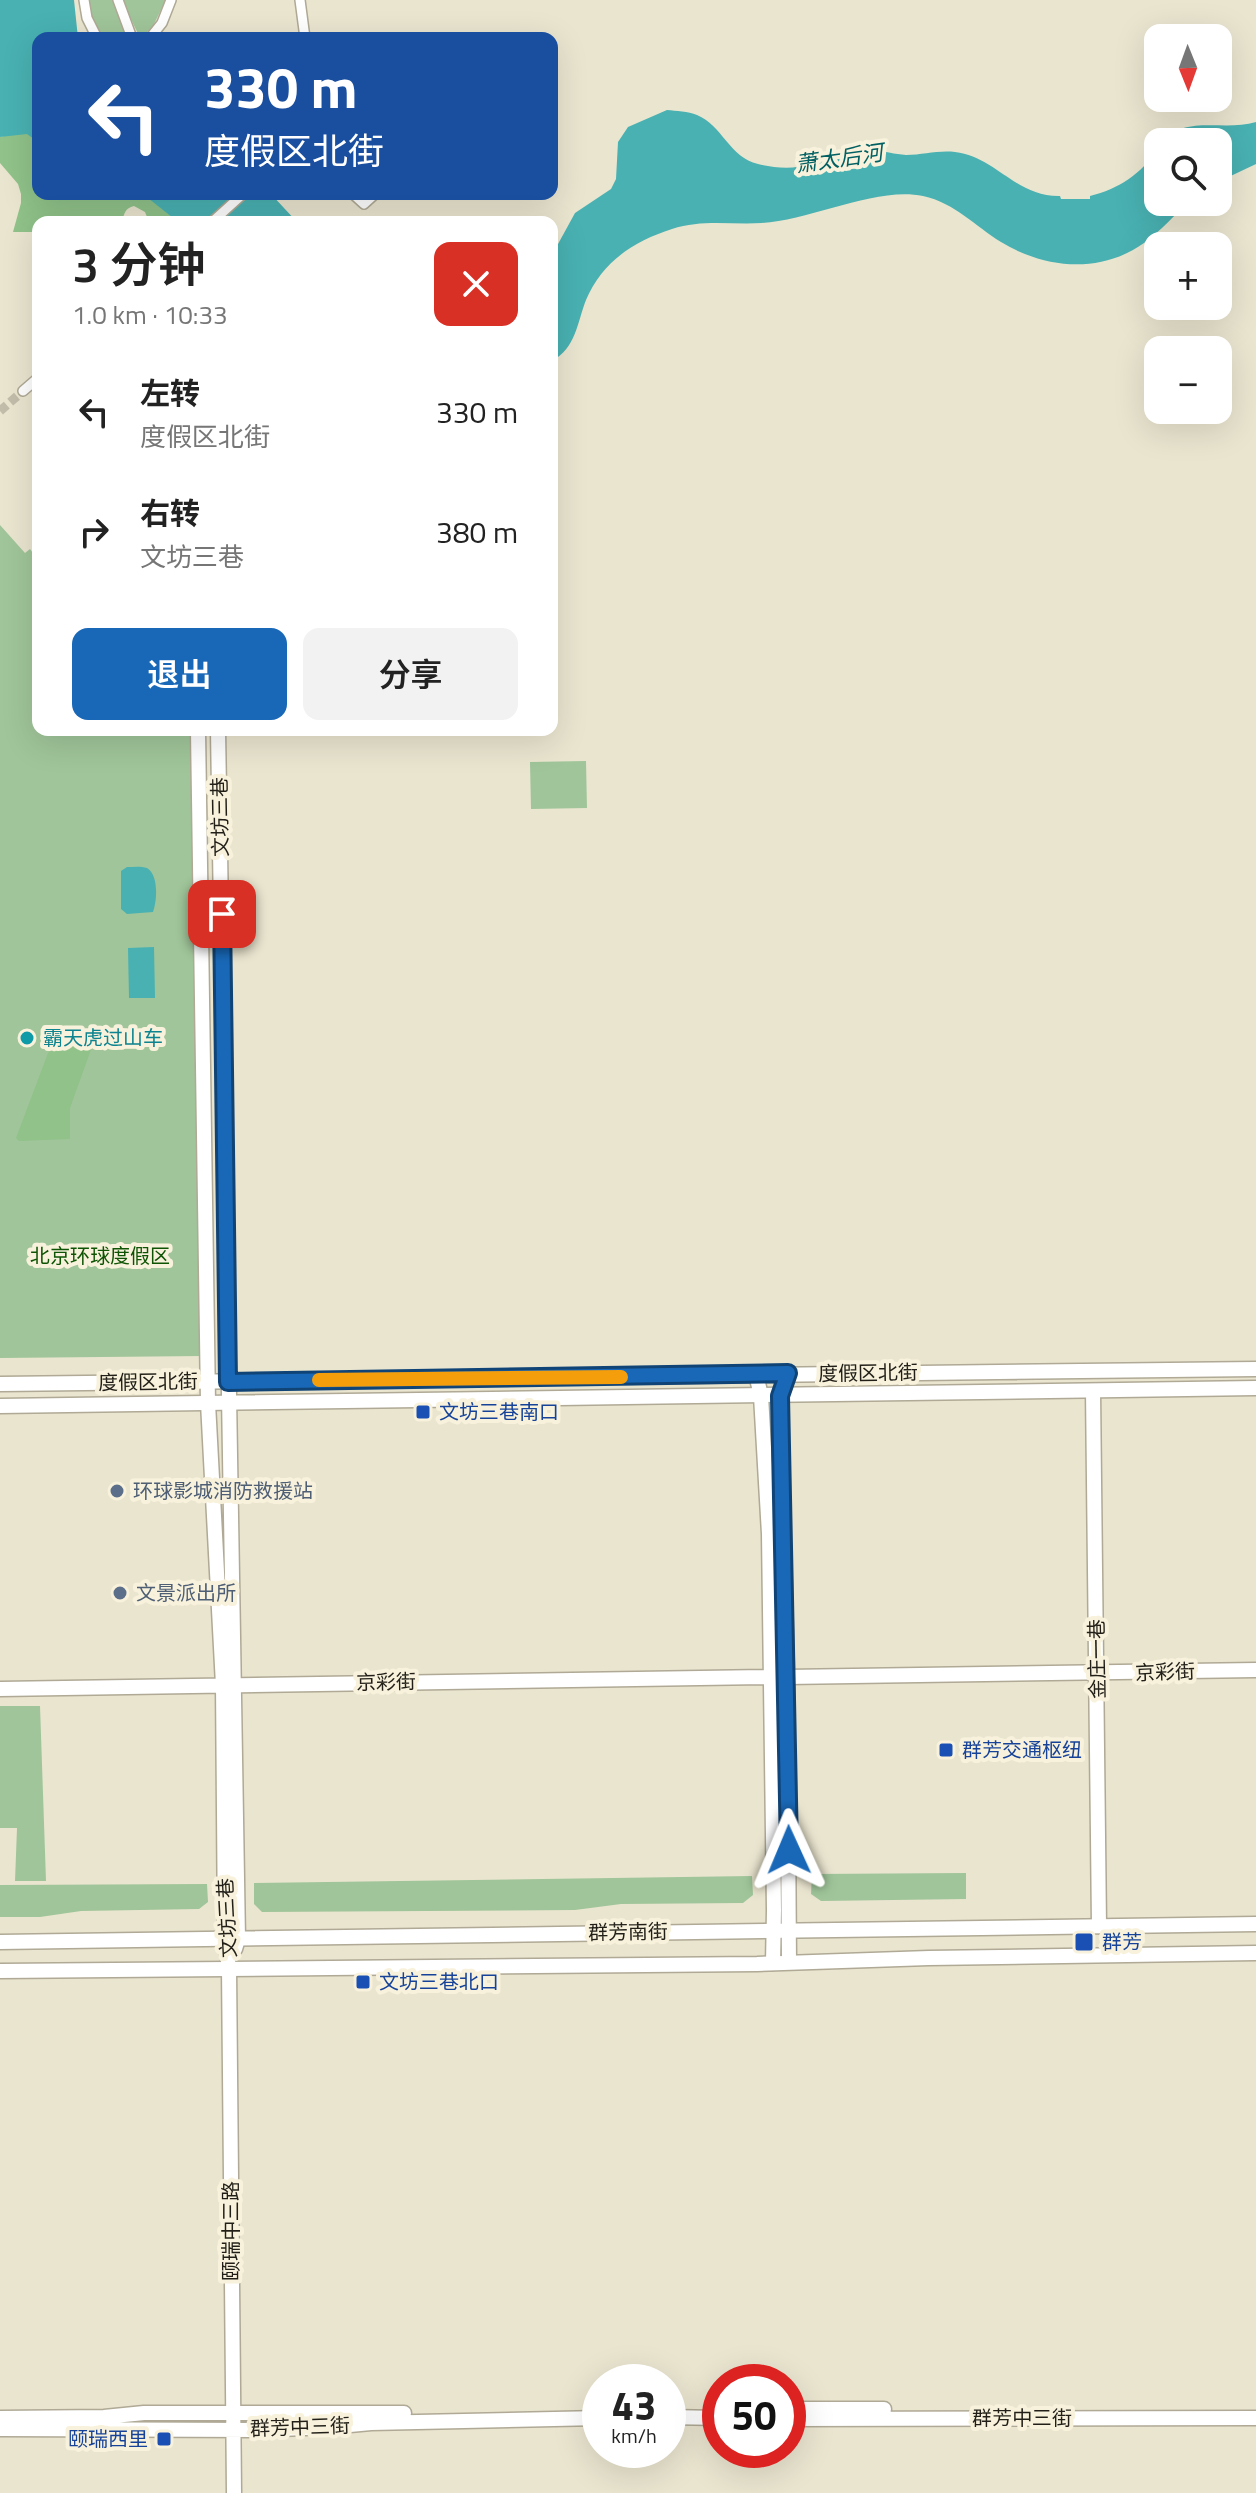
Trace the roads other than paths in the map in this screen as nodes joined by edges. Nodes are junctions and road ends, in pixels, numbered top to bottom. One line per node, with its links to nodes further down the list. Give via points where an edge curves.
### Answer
1 (84, 0): 5 (street)
2 (118, 0): 6 (street)
3 (171, 0): 7 (street)
4 (300, 0): 8 (street)
5 (94, 32)
6 (130, 32)
7 (155, 32)
8 (304, 32)
9 (236, 200): 10 (street)
10 (219, 216)
11 (32, 383): 12 (street)
12 (23, 391)
13 (198, 736): 18 (main road, 文坊三巷)
14 (218, 736): 19 (main road, 文坊三巷)
15 (1256, 1369): 16 (main road, 度假区北街)
16 (788, 1373): 17 (main road, 度假区北街); 24 (main road)
17 (756, 1374): 19 (main road, 度假区北街); 23 (main road)
18 (208, 1381): 19 (main road, 度假区北街); 20 (main road, 度假区北街); 25 (main road, 文坊三巷)
19 (228, 1382): 26 (main road, 文坊三巷)
20 (0, 1384)
21 (1256, 1388): 22 (main road, 度假区北街)
22 (1093, 1391): 24 (main road, 度假区北街); 29 (main road, 金庄一巷)
23 (761, 1396): 24 (main road, 度假区北街); 26 (main road, 度假区北街); 30 (main road)
24 (780, 1396): 31 (main road)
25 (208, 1403): 26 (main road, 度假区北街); 27 (main road, 度假区北街); 32 (main road, 文坊三巷)
26 (230, 1403): 32 (main road, 文坊三巷)
27 (0, 1406)
28 (1256, 1670): 29 (main road, 京彩街)
29 (1097, 1674): 31 (main road, 京彩街); 35 (main road, 金庄一巷)
30 (771, 1677): 32 (main road, 京彩街); 36 (main road)
31 (787, 1677): 36 (main road)
32 (228, 1685): 33 (main road, 京彩街); 37 (main road, 文坊三巷)
33 (0, 1689)
34 (1256, 1924): 35 (main road, 群芳南街)
35 (1099, 1926): 36 (main road, 群芳南街)
36 (781, 1930): 37 (main road, 群芳南街); 40 (main road); 41 (main road)
37 (232, 1938): 38 (main road, 群芳南街); 42 (main road, 文坊三巷)
38 (0, 1942)
39 (1256, 1953): 40 (main road, 群芳南街)
40 (789, 1962): 41 (main road, 群芳南街)
41 (773, 1963): 42 (main road, 群芳南街)
42 (229, 1968): 43 (main road, 群芳南街); 47 (main road, 颐瑞中三路)
43 (0, 1971)
44 (806, 2409): 45 (main road, 群芳中三街)
45 (1256, 2409)
46 (582, 2411): 47 (main road, 群芳中三街)
47 (232, 2412): 48 (main road, 群芳中三街); 53 (main road, 颐瑞中三路)
48 (0, 2418)
49 (1256, 2418): 51 (main road, 群芳中三街)
50 (582, 2419): 53 (main road, 群芳中三街)
51 (806, 2419)
52 (0, 2429): 53 (main road, 群芳中三街)
53 (233, 2429): 54 (main road, 颐瑞中三路)
54 (234, 2493)

